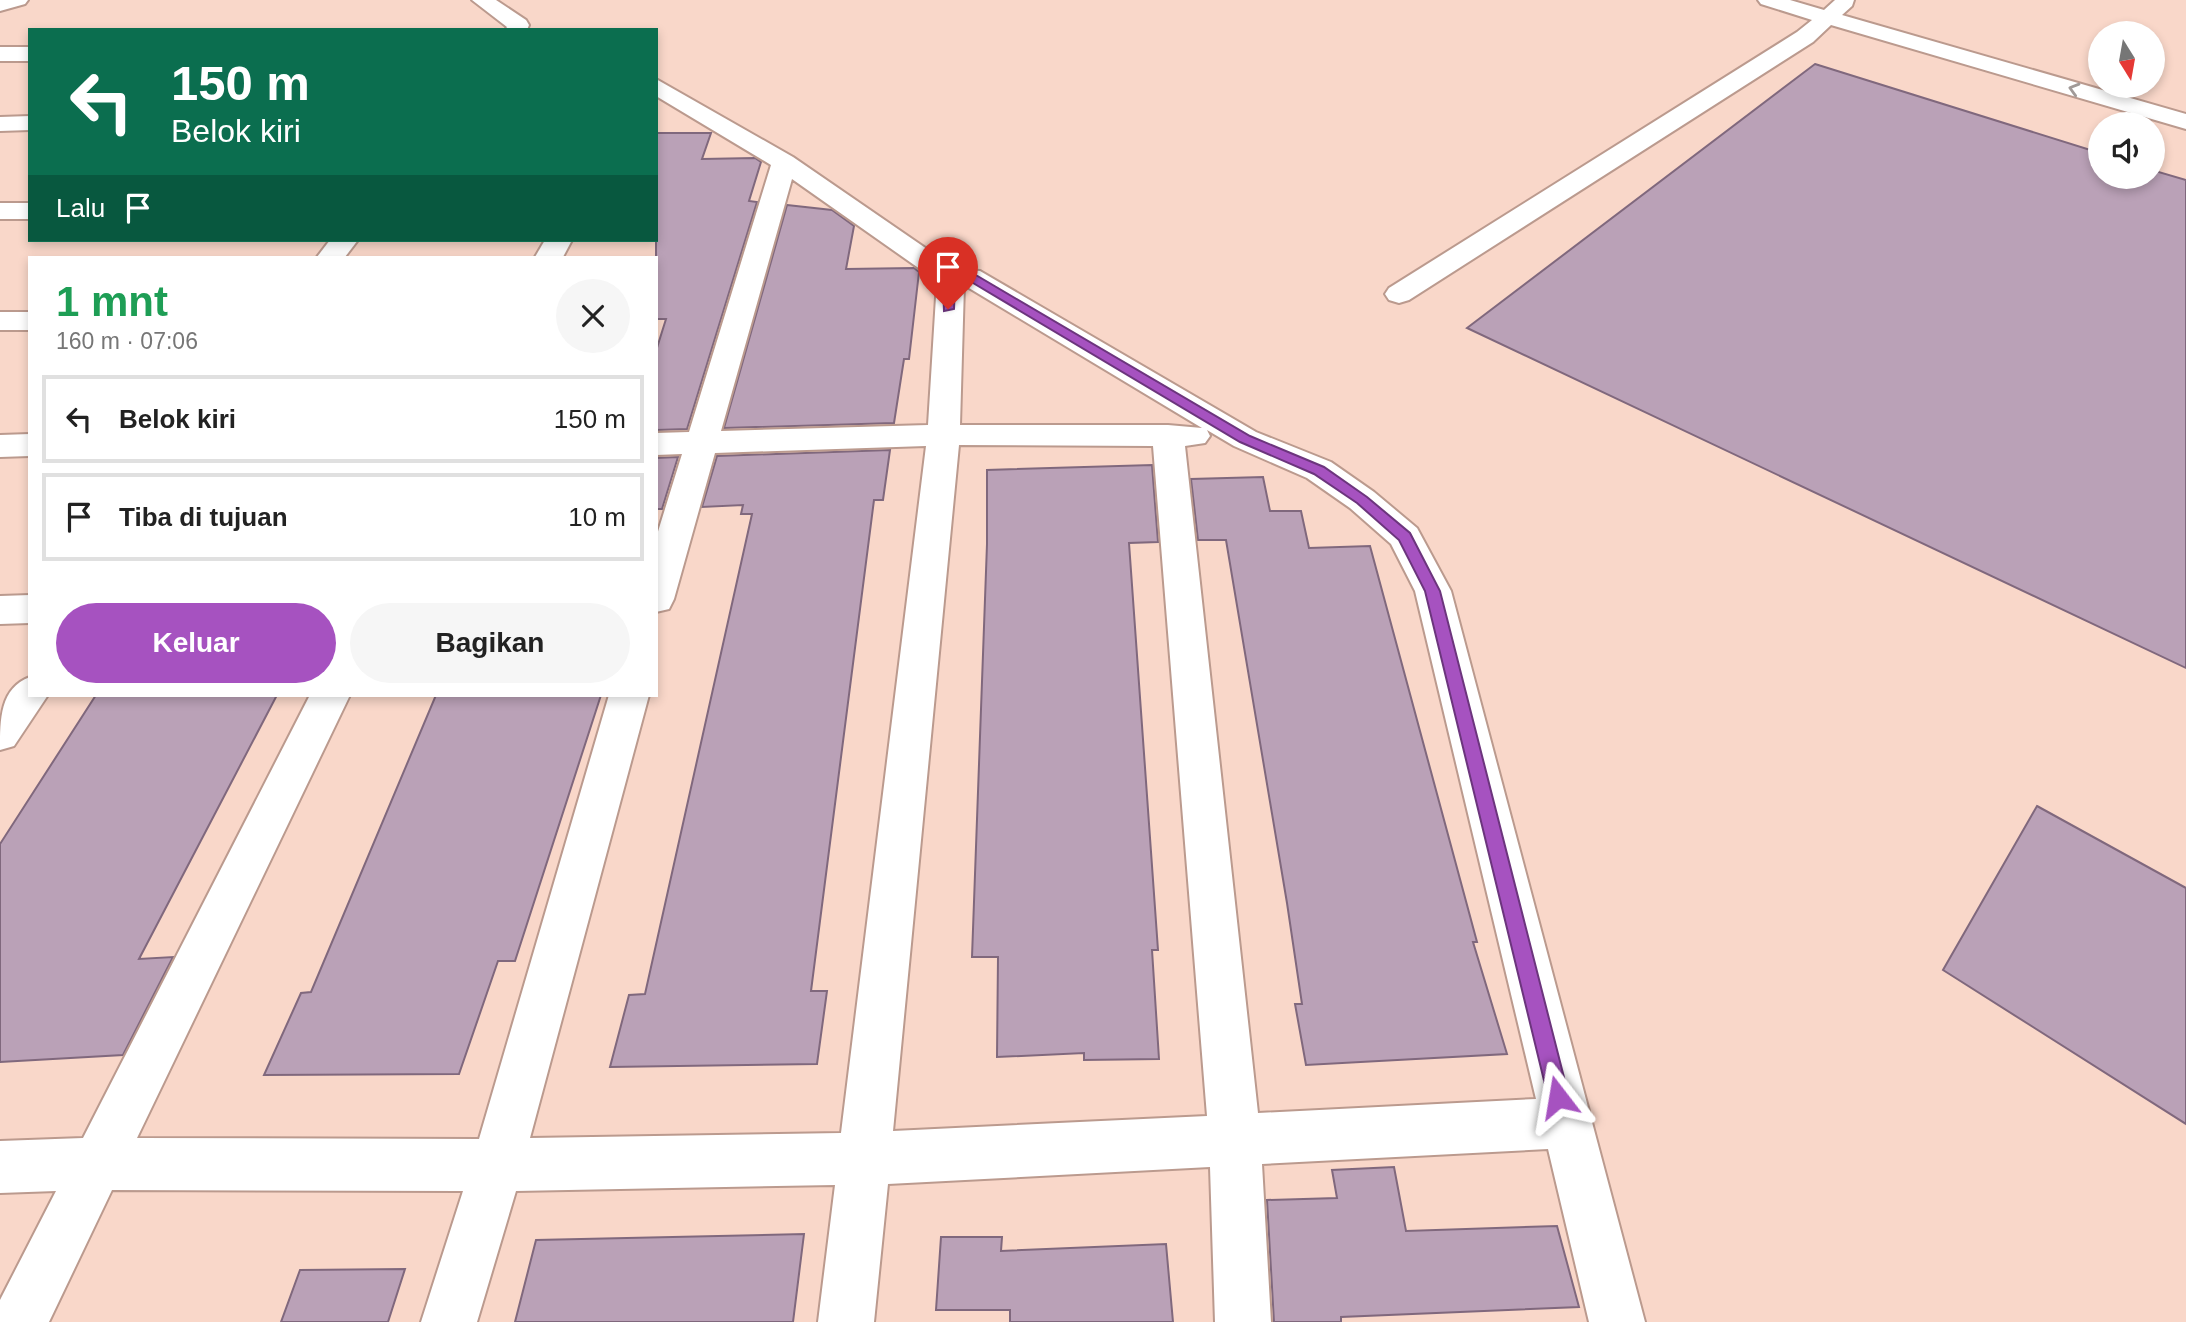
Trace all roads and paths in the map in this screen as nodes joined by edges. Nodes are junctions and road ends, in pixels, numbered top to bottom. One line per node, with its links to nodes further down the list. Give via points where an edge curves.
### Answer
1 (19, 0): 4 (street)
2 (482, 0): 6 (street)
3 (1768, 0): 5 (street)
4 (0, 5)
5 (1837, 6): 9 (street); 13 (street, one-way to 5); 22 (street, via 1805,37)
6 (517, 28)
7 (0, 54): 8 (street)
8 (28, 54)
9 (2088, 76)
10 (658, 87): 16 (street)
11 (2165, 98): 12 (street)
12 (2186, 104)
13 (2186, 122)
14 (28, 123): 15 (street)
15 (0, 124)
16 (784, 162): 21 (street); 29 (street)
17 (0, 211): 18 (street)
18 (28, 211)
19 (342, 242): 20 (street)
20 (332, 256)
21 (953, 280): 25 (street, via 949,284); 27 (street, via 970,277)
22 (1399, 294)
23 (0, 321): 24 (street)
24 (28, 321)
25 (944, 435): 26 (street); 29 (street); 41 (street)
26 (1168, 435): 27 (street); 40 (street)
27 (1245, 439): 39 (street, via 1319,470 1362,500 1405,537 1433,591)
28 (658, 444): 29 (street)
29 (700, 444): 32 (street)
30 (28, 445): 31 (street)
31 (0, 446)
32 (658, 592)
33 (28, 609): 34 (street)
34 (0, 610)
35 (28, 695): 38 (street)
36 (329, 697): 42 (street)
37 (628, 697): 43 (street)
38 (0, 734)
39 (1565, 1123): 40 (street); 49 (street)
40 (1236, 1140): 41 (street); 48 (street)
41 (862, 1158): 43 (street); 47 (street)
42 (99, 1164): 43 (street); 44 (street); 45 (street)
43 (497, 1166): 46 (street)
44 (0, 1167)
45 (19, 1322)
46 (449, 1322)
47 (846, 1322)
48 (1243, 1322)
49 (1617, 1322)

